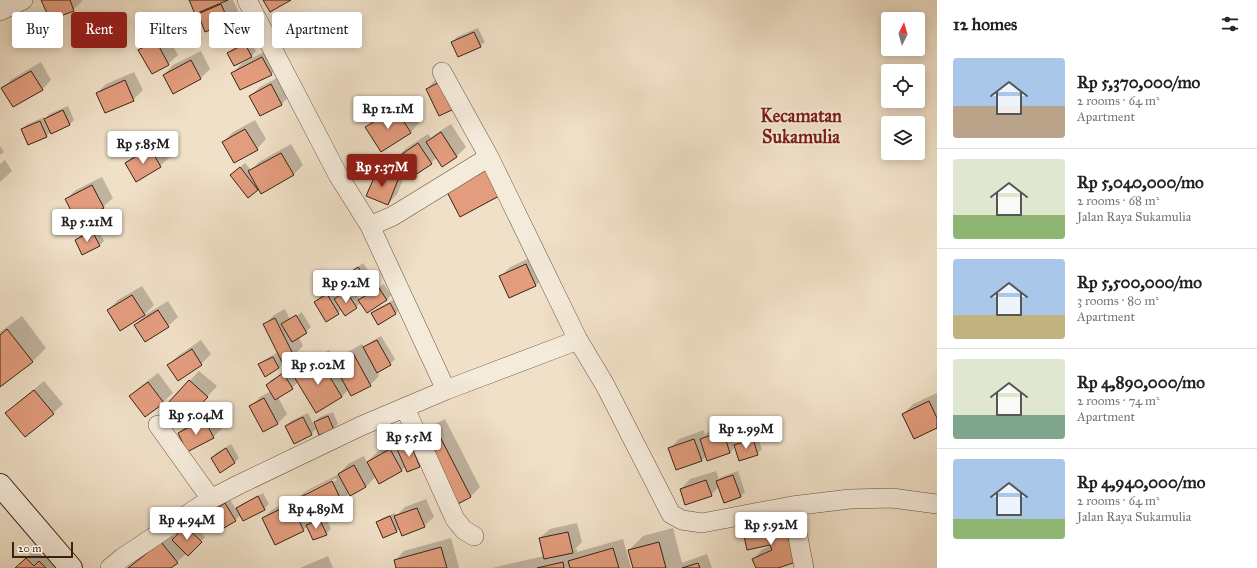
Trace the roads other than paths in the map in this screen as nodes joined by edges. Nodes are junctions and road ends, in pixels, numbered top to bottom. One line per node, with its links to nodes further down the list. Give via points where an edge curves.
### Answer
1 (23, 0): 3 (street)
2 (247, 0): 6 (street, via 338,175)
3 (0, 11)
4 (442, 72): 5 (street)
5 (489, 157): 6 (street, via 392,216); 7 (street)
6 (370, 226): 8 (street)
7 (578, 340): 8 (street); 14 (street, via 605,385 671,514 682,520 702,523)
8 (446, 390): 9 (street)
9 (405, 408): 12 (street, via 361,426); 15 (street, via 455,519 464,530)
10 (158, 425): 12 (street)
11 (0, 485): 16 (main road)
12 (211, 499): 17 (street)
13 (937, 504): 14 (street, via 892,498 850,499)
14 (792, 506): 18 (street)
15 (474, 536)
16 (70, 568)
17 (110, 568)
18 (804, 568)

